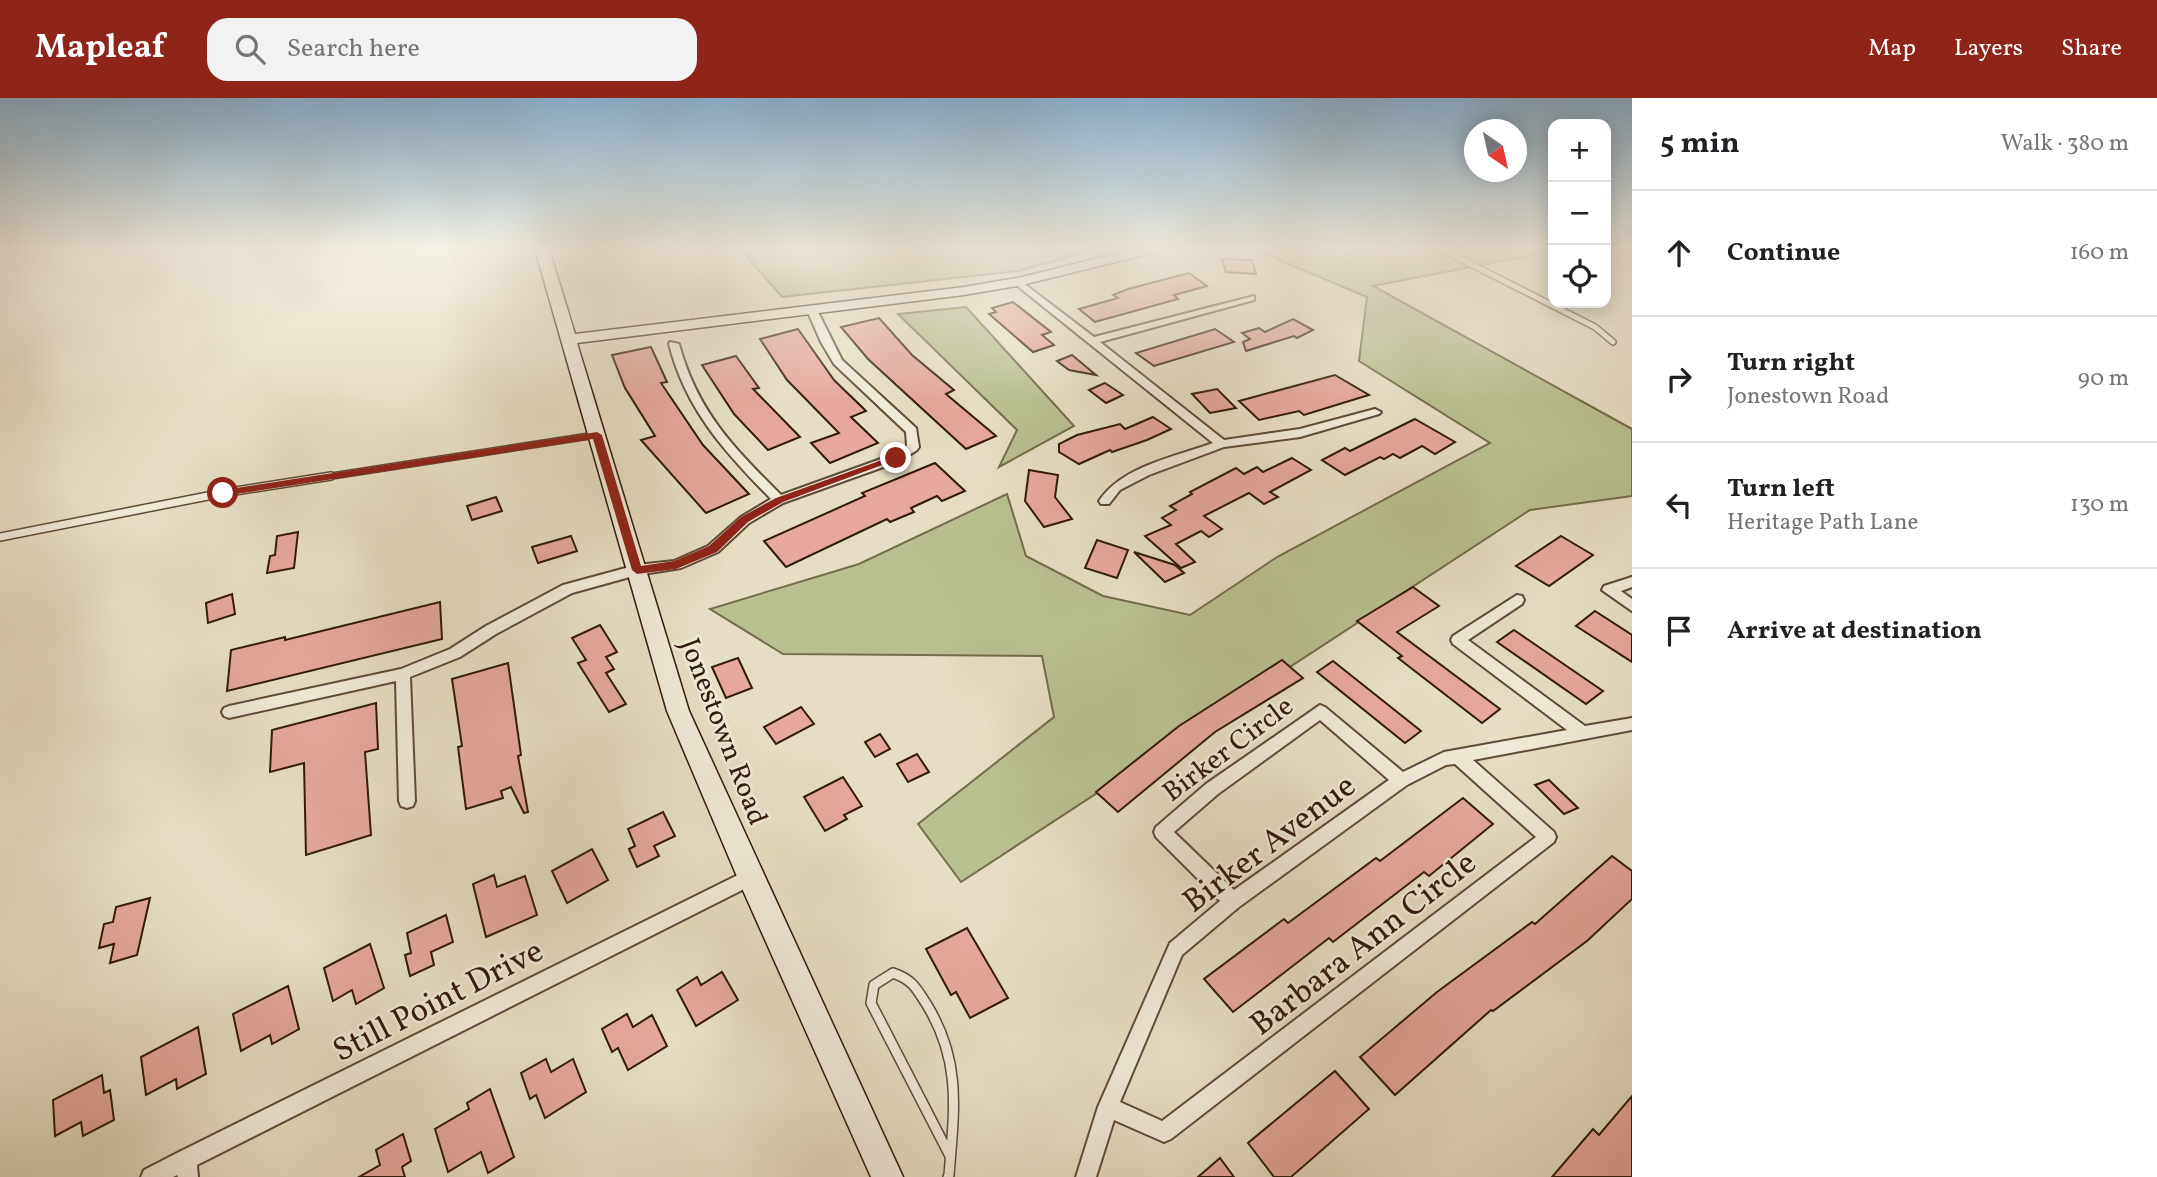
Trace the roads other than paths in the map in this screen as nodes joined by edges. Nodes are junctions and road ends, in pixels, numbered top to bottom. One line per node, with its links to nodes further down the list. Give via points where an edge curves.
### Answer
1 (558, 299): 7 (main road, Jonestown Road)
2 (890, 299): 6 (main road)
3 (1039, 299): 8 (street)
4 (1246, 299): 8 (street)
5 (1540, 299): 9 (lane, via 1595,327)
6 (812, 310): 7 (main road); 14 (street, via 838,362 912,431 913,447 896,458)
7 (570, 339): 12 (main road, Jonestown Road)
8 (1091, 341): 13 (street)
9 (1613, 342)
10 (674, 344): 14 (street, via 692,400 720,440)
11 (1375, 412): 13 (street, via 1300,433)
12 (597, 435): 16 (lane, via 223,493); 17 (main road, Jonestown Road)
13 (1222, 444): 15 (street, via 1145,472 1116,487)
14 (779, 500): 17 (street, via 745,520 713,549 676,565)
15 (1105, 500)
16 (0, 537)
17 (637, 570): 21 (street, via 568,589 455,653); 28 (main road, Jonestown Road, via 678,710)
18 (1632, 582): 20 (street, via 1609,590)
19 (1517, 600): 24 (street, via 1458,640)
20 (1632, 606)
21 (403, 674): 22 (street); 27 (street)
22 (229, 712)
23 (1632, 724): 24 (street, Birker Avenue)
24 (1584, 734): 25 (street, Birker Avenue)
25 (1457, 756): 26 (street, Birker Avenue); 30 (street, Barbara Ann Circle, via 1548,837 1164,1132)
26 (1401, 780): 29 (street, Birker Avenue); 29 (street, Birker Circle, via 1320,711 1212,789 1162,832)
27 (407, 801)
28 (750, 877): 32 (street, Still Point Drive); 34 (main road, Jonestown Road)
29 (1233, 901): 30 (street, Birker Avenue, via 1176,949)
30 (1108, 1107): 36 (street, Birker Avenue)
31 (950, 1156): 31 (lane, via 955,1075 945,1040 910,979 893,973 874,985 871,1003); 35 (lane)
32 (187, 1168): 33 (street, Still Point Drive)
33 (151, 1177)
34 (887, 1177)
35 (948, 1177)
36 (1087, 1177)

